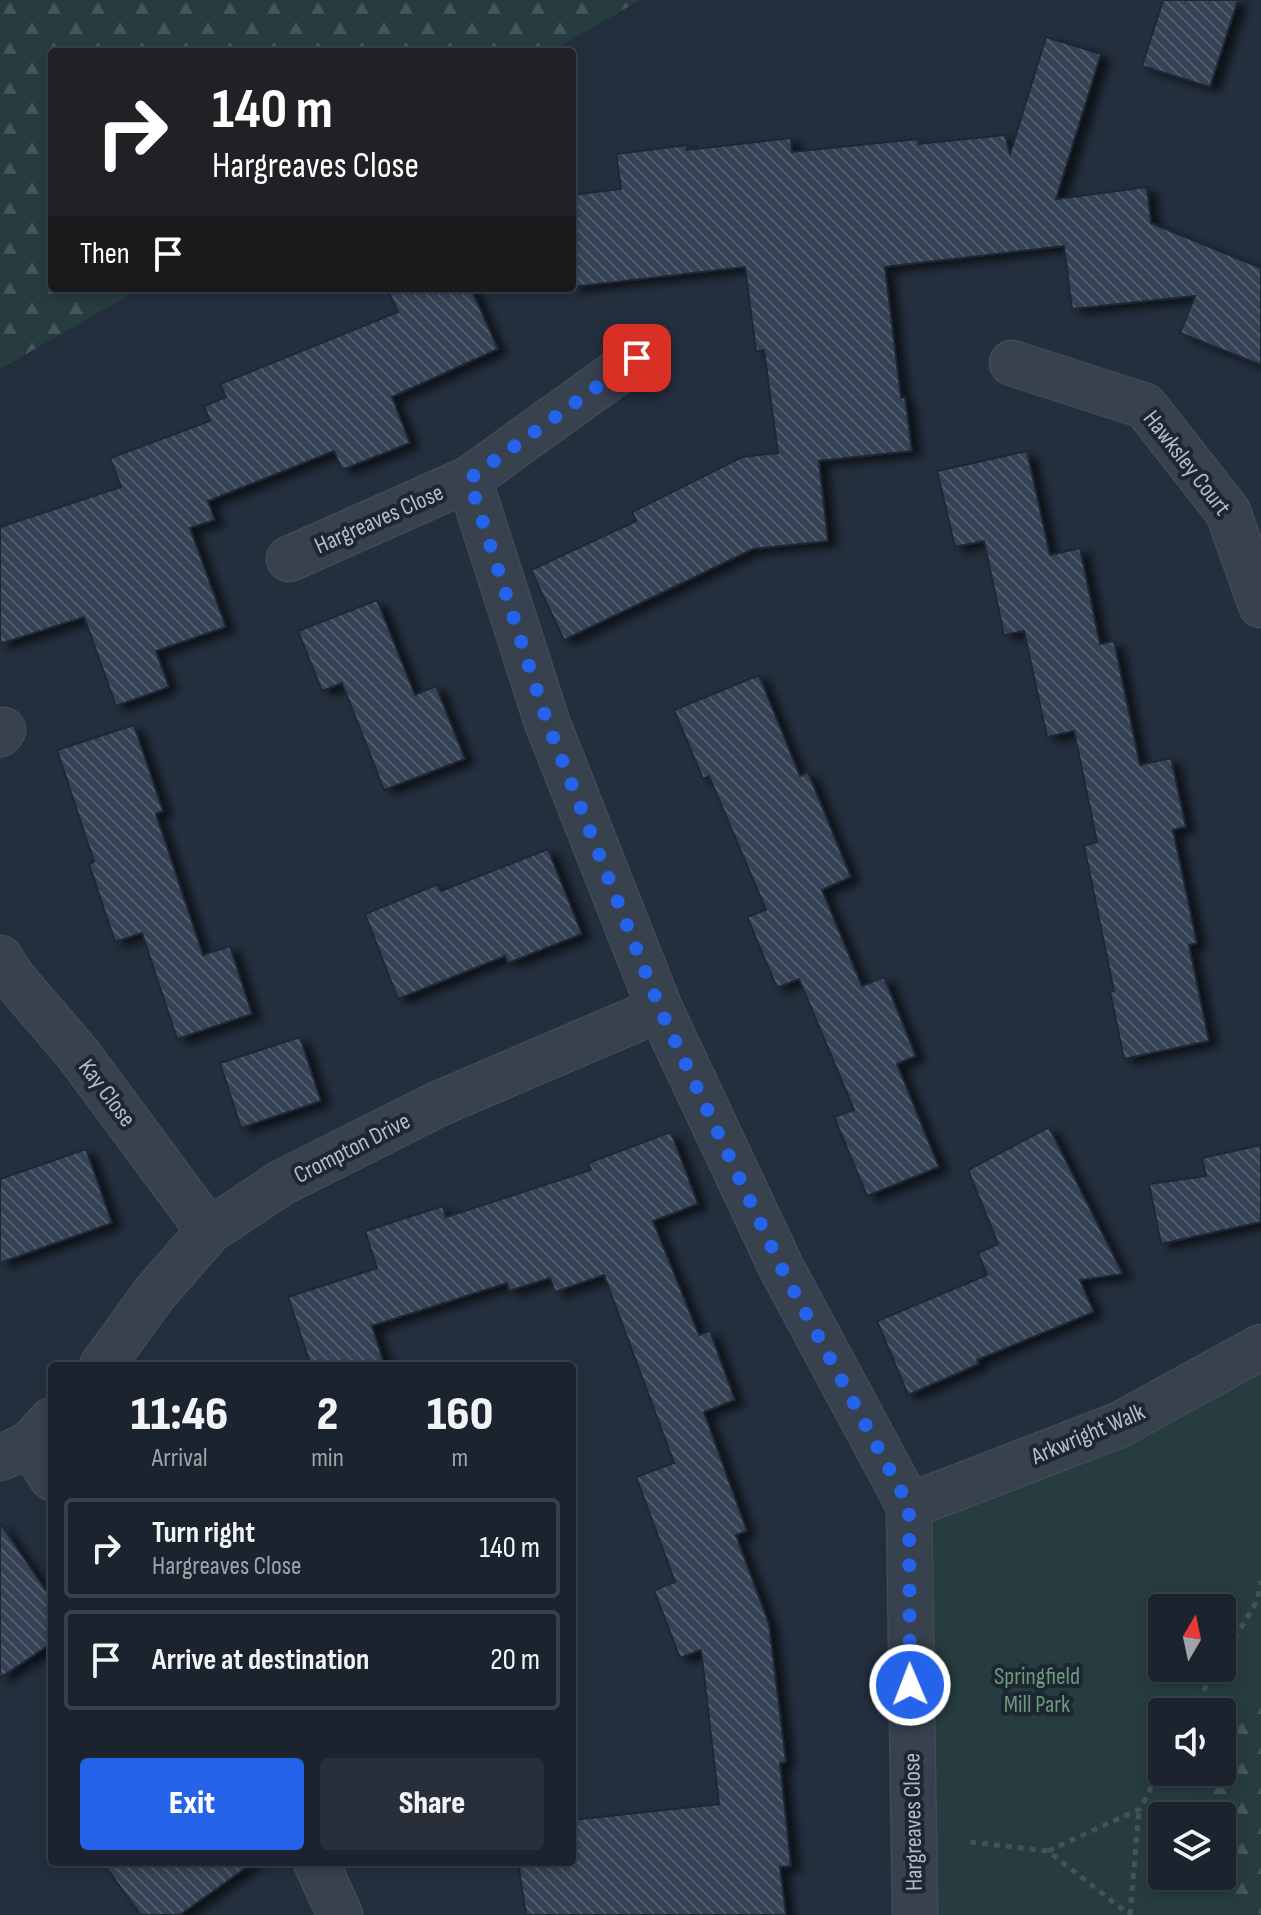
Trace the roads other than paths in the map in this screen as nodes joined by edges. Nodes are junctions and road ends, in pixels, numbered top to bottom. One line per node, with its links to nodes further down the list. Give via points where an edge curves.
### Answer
1 (637, 358): 3 (street, Hargreaves Close)
2 (1012, 363): 5 (street, Hawksley Court, via 1145,406 1228,512)
3 (469, 479): 4 (street, Hargreaves Close); 7 (street, Hargreaves Close, via 547,722)
4 (289, 559)
5 (1261, 605)
6 (0, 958): 8 (street, Kay Close)
7 (660, 1009): 8 (street, Crompton Drive, via 438,1104 281,1183); 11 (street, Hargreaves Close, via 781,1267)
8 (209, 1231): 10 (street, Crompton Drive)
9 (1261, 1347): 11 (street, Arkwright Walk, via 1119,1425)
10 (105, 1362)
11 (909, 1506): 14 (street, Hargreaves Close)
12 (318, 1866): 13 (street)
13 (340, 1915)
14 (915, 1915)

